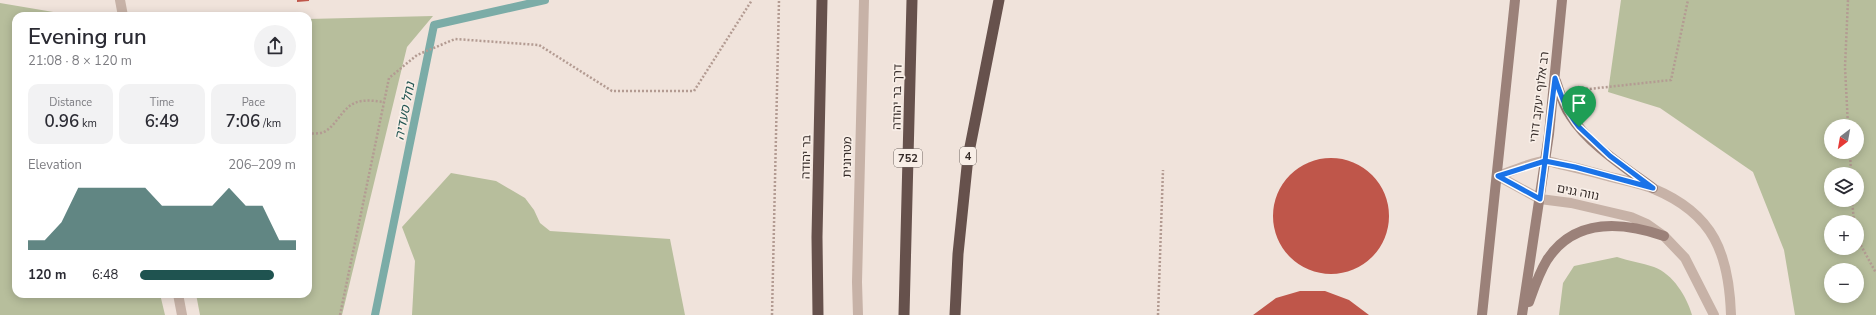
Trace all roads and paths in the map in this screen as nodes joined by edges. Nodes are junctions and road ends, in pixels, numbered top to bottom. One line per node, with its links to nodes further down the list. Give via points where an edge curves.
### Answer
1 (120, 0): 12 (street)
2 (752, 0): 15 (path, via 694,91 612,91 539,45 455,39 417,55 389,78)
3 (779, 0): 29 (path)
4 (822, 0): 30 (highway, בר יהודה)
5 (864, 0): 31 (street, מטרונית)
6 (912, 0): 32 (highway, דרך בר יהודה / 752)
7 (999, 0): 33 (highway, 4, via 968,157 958,254)
8 (1515, 0): 20 (main road)
9 (1562, 0): 13 (main road, רב אלוף יעקב דורי)
10 (1688, 0): 14 (path, via 1671,80)
11 (1848, 0): 16 (path, via 1845,67)
12 (122, 12)
13 (1555, 78): 18 (main road, רב אלוף יעקב דורי); 21 (main road, via 1563,102 1579,127 1610,156)
14 (1589, 89)
15 (384, 102): 17 (path, via 353,103 323,132); 28 (path)
16 (1848, 119)
17 (312, 133)
18 (1545, 161): 20 (street, נווה גנים); 21 (street, נווה גנים); 22 (main road, רב אלוף יעקב דורי)
19 (1164, 170): 34 (path)
20 (1498, 176): 22 (street, נווה גנים); 35 (main road)
21 (1653, 188): 38 (street, נווה גנים, via 1688,209 1703,222 1715,240 1730,281)
22 (1540, 199): 23 (street, נווה גנים, via 1571,203 1631,217); 36 (main road, רב אלוף יעקב דורי)
23 (1664, 236): 36 (main road, via 1643,229 1616,225 1589,229 1566,240 1548,259); 37 (street, נווה גנים, via 1685,258)
24 (1864, 251): 25 (path)
25 (1876, 273)
26 (179, 298): 27 (street)
27 (182, 315)
28 (340, 315)
29 (772, 315)
30 (818, 315)
31 (858, 315)
32 (904, 315)
33 (955, 315)
34 (1158, 315)
35 (1482, 315)
36 (1523, 315)
37 (1714, 315)
38 (1731, 315)

